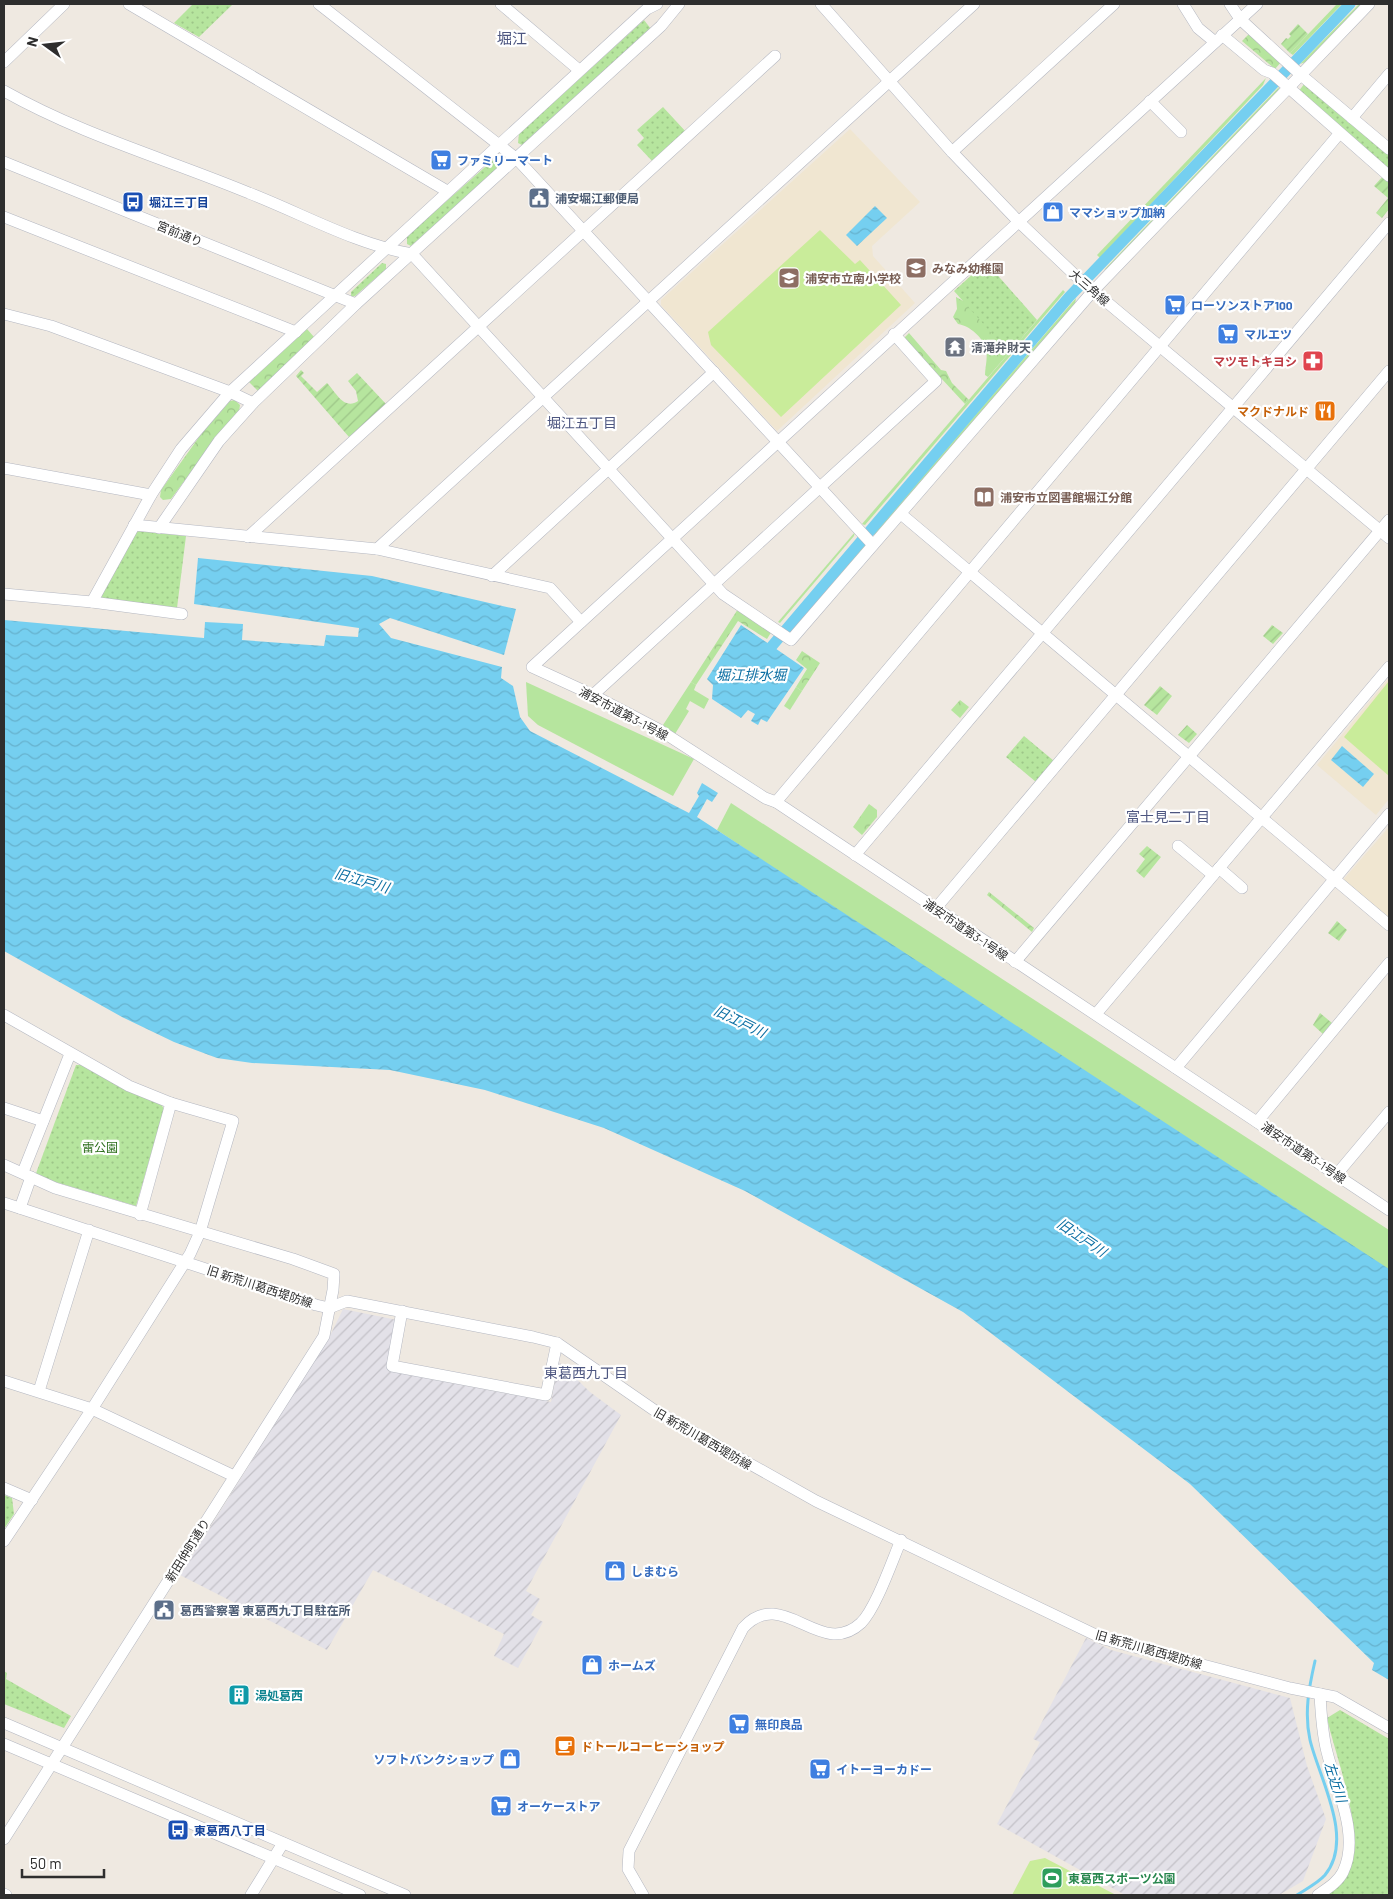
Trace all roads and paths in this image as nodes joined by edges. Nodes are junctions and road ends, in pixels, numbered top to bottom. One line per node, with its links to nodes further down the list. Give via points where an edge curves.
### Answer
1 (64, 4): 17 (street)
2 (129, 4): 34 (street)
3 (501, 4): 18 (street)
4 (679, 4): 31 (street, via 661,26)
5 (974, 4): 21 (street)
6 (1114, 4): 30 (street)
7 (1183, 4): 15 (street, via 1198,28)
8 (1230, 4): 14 (street)
9 (1257, 4): 14 (street)
10 (1369, 4): 19 (street)
11 (323, 5): 28 (street)
12 (826, 5): 21 (street, 大三角線)
13 (649, 6): 18 (street)
14 (1240, 19): 15 (street); 19 (street)
15 (1219, 38): 22 (street, via 1272,74); 24 (street)
16 (775, 56): 38 (street)
17 (4, 62)
18 (579, 70): 28 (street)
19 (1300, 73): 22 (street); 25 (street)
20 (1389, 74): 25 (street)
21 (890, 81): 30 (street, 大三角線); 43 (street)
22 (1285, 87): 27 (street); 41 (street)
23 (4, 91): 39 (street, via 68,124 249,192)
24 (1150, 101): 26 (street); 36 (street)
25 (1352, 118): 29 (street)
26 (1181, 132)
27 (1339, 134): 33 (street); 49 (street)
28 (500, 145): 31 (street); 34 (street)
29 (1389, 149)
30 (952, 152): 36 (street, 大三角線)
31 (517, 159): 38 (street); 40 (street)
32 (4, 162): 42 (street, 宮前通り)
33 (1389, 176)
34 (447, 191): 39 (street)
35 (4, 217): 47 (street)
36 (1018, 221): 41 (street, 大三角線); 48 (street)
37 (1389, 223): 55 (street)
38 (584, 230): 43 (street); 46 (street)
39 (386, 250): 40 (street); 42 (street)
40 (412, 254): 44 (street); 46 (street)
41 (1091, 289): 49 (street, 大三角線); 62 (street)
42 (336, 296): 44 (street, 宮前通り); 47 (street)
43 (647, 301): 50 (street); 53 (street)
44 (356, 304): 54 (street)
45 (4, 314): 52 (street, via 51,326)
46 (479, 326): 53 (street); 67 (street)
47 (296, 332): 52 (street)
48 (894, 334): 56 (street); 60 (street, via 936,381)
49 (1161, 346): 55 (street, 大三角線); 71 (street)
50 (714, 372): 56 (street); 58 (street)
51 (1389, 372): 59 (street)
52 (230, 392): 54 (street); 61 (street, via 181,449)
53 (543, 397): 58 (street); 70 (street)
54 (252, 403): 65 (street, via 219,441)
55 (1233, 407): 59 (street, 大三角線); 78 (street)
56 (778, 442): 60 (street); 68 (street)
57 (4, 468): 61 (street)
58 (609, 469): 68 (street); 72 (street)
59 (1306, 470): 66 (street, 大三角線); 81 (street)
60 (819, 488): 69 (street); 73 (street)
61 (151, 495): 64 (street)
62 (901, 514): 69 (street); 71 (street)
63 (1389, 520): 66 (street)
64 (134, 525): 65 (street); 75 (street)
65 (159, 528): 67 (street)
66 (1385, 535): 82 (street)
67 (248, 537): 70 (street)
68 (672, 538): 73 (street); 77 (street)
69 (873, 546): 73 (street, via 792,640 723,594)
70 (378, 549): 72 (street)
71 (970, 572): 78 (street); 83 (street)
72 (492, 576): 77 (street, via 550,588)
73 (714, 584): 80 (street)
74 (4, 594): 75 (street)
75 (92, 602): 76 (street)
76 (182, 614)
77 (581, 622): 80 (street, 浦安市道第3-1号線, via 532,667)
78 (1043, 634): 81 (street); 87 (street)
79 (1389, 667): 85 (street)
80 (593, 695): 83 (street, 浦安市道第3-1号線, via 658,729)
81 (1117, 696): 82 (street); 91 (street)
82 (1190, 755): 85 (street); 93 (street)
83 (776, 802): 87 (street, 浦安市道第3-1号線)
84 (1389, 814): 89 (street)
85 (1261, 818): 88 (street); 89 (street)
86 (1178, 846): 88 (street)
87 (855, 855): 91 (street, 浦安市道第3-1号線)
88 (1216, 872): 90 (street); 95 (street)
89 (1335, 878): 92 (street); 98 (street)
90 (1242, 888)
91 (936, 908): 93 (street, 浦安市道第3-1号線)
92 (1389, 924)
93 (1015, 962): 95 (street, 浦安市道第3-1号線)
94 (1389, 963): 103 (street)
95 (1096, 1014): 98 (street, 浦安市道第3-1号線)
96 (4, 1015): 97 (street)
97 (70, 1054): 99 (street, via 129,1086); 102 (street)
98 (1176, 1068): 103 (street, 浦安市道第3-1号線)
99 (171, 1103): 110 (street); 112 (street, via 233,1121)
100 (4, 1108): 102 (street)
101 (1389, 1112): 105 (street)
102 (44, 1121): 106 (street)
103 (1257, 1122): 105 (street, 浦安市道第3-1号線)
104 (4, 1165): 106 (street)
105 (1337, 1174): 109 (street, 浦安市道第3-1号線)
106 (27, 1175): 108 (street); 110 (street, via 55,1188)
107 (4, 1203): 108 (street, 旧 新荒川葛西堤防線)
108 (20, 1208): 111 (street, 旧 新荒川葛西堤防線)
109 (1389, 1210)
110 (140, 1215): 112 (street)
111 (89, 1230): 113 (street, 旧 新荒川葛西堤防線); 118 (street)
112 (200, 1232): 113 (street); 114 (street, 新田仲町通り, via 334,1274)
113 (185, 1261): 114 (street, 旧 新荒川葛西堤防線); 119 (street)
114 (329, 1308): 115 (street, 旧 新荒川葛西堤防線, via 347,1301); 120 (street, 新田仲町通り, via 324,1336)
115 (402, 1311): 116 (street, 旧 新荒川葛西堤防線, via 533,1336); 116 (street, via 392,1366 546,1395)
116 (557, 1344): 123 (street, 旧 新荒川葛西堤防線, via 654,1410 816,1501)
117 (4, 1381): 118 (street)
118 (39, 1391): 119 (street)
119 (92, 1409): 120 (street); 122 (street)
120 (234, 1476): 129 (street, 新田仲町通り)
121 (4, 1488): 122 (street)
122 (32, 1500): 124 (street)
123 (901, 1540): 125 (street, 旧 新荒川葛西堤防線, via 1104,1639); 137 (street, via 872,1605 861,1622 849,1630 824,1634 770,1612 752,1619 743,1628 628,1851 628,1869)
124 (4, 1541)
125 (1320, 1694): 127 (street, 旧 新荒川葛西堤防線, via 1335,1697); 138 (street, via 1327,1753 1343,1798 1348,1852 1344,1871 1335,1883)
126 (4, 1723): 129 (street)
127 (1389, 1728)
128 (4, 1744): 130 (street)
129 (62, 1748): 130 (street, 新田仲町通り); 132 (street)
130 (52, 1765): 131 (street, 新田仲町通り); 133 (street)
131 (4, 1839)
132 (283, 1843): 133 (street); 136 (street)
133 (274, 1858): 134 (street); 135 (street)
134 (251, 1895)
135 (360, 1895)
136 (405, 1895)
137 (643, 1895)
138 (1318, 1895)

